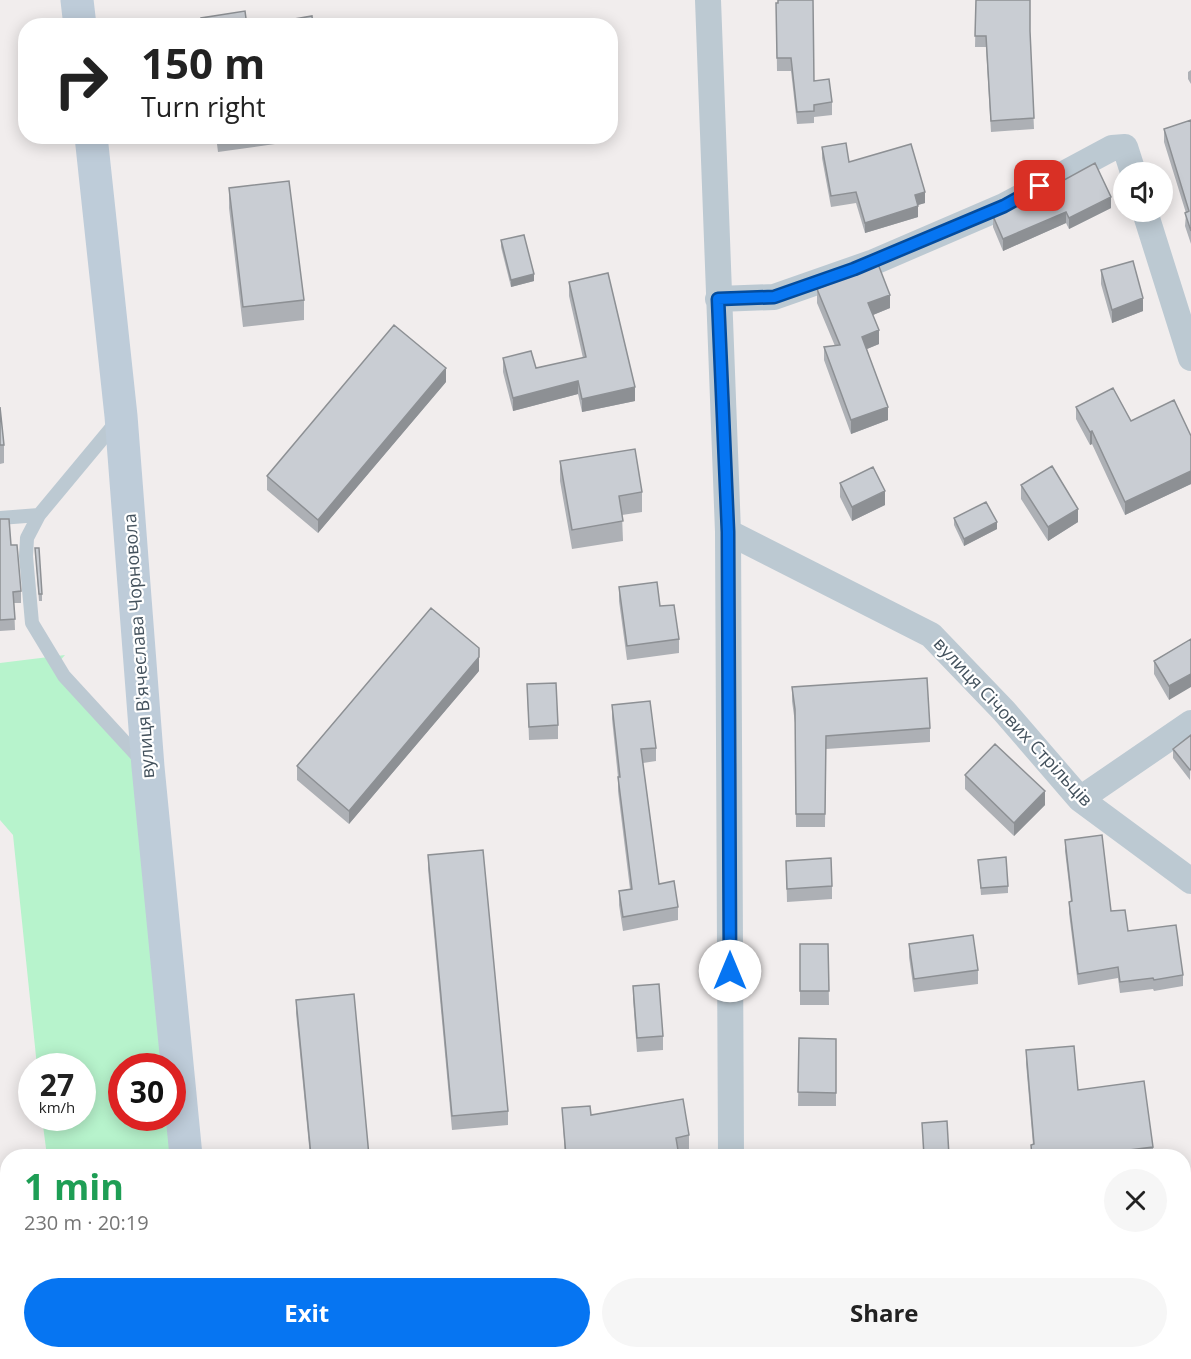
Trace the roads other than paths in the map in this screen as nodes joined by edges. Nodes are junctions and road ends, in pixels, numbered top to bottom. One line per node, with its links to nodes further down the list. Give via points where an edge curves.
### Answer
1 (77, 0): 3 (street)
2 (708, 0): 7 (street)
3 (79, 18)
4 (92, 144): 9 (street, вулиця В'ячеслава Чорновола)
5 (1130, 162): 7 (street, via 1125,147 1112,148 1004,206 874,262 774,297)
6 (1148, 222): 8 (street)
7 (718, 299): 12 (street)
8 (1191, 358)
9 (121, 416): 10 (lane); 14 (street, вулиця В'ячеслава Чорновола)
10 (39, 515): 11 (lane); 14 (lane, via 27,538 32,623 64,676)
11 (0, 518)
12 (728, 532): 15 (street, вулиця Січових Стрільців, via 931,635); 18 (street)
13 (1191, 723): 15 (street)
14 (148, 767): 17 (street, вулиця В'ячеслава Чорновола)
15 (1080, 799): 16 (street, вулиця Січових Стрільців)
16 (1191, 881)
17 (185, 1149)
18 (730, 1149)

